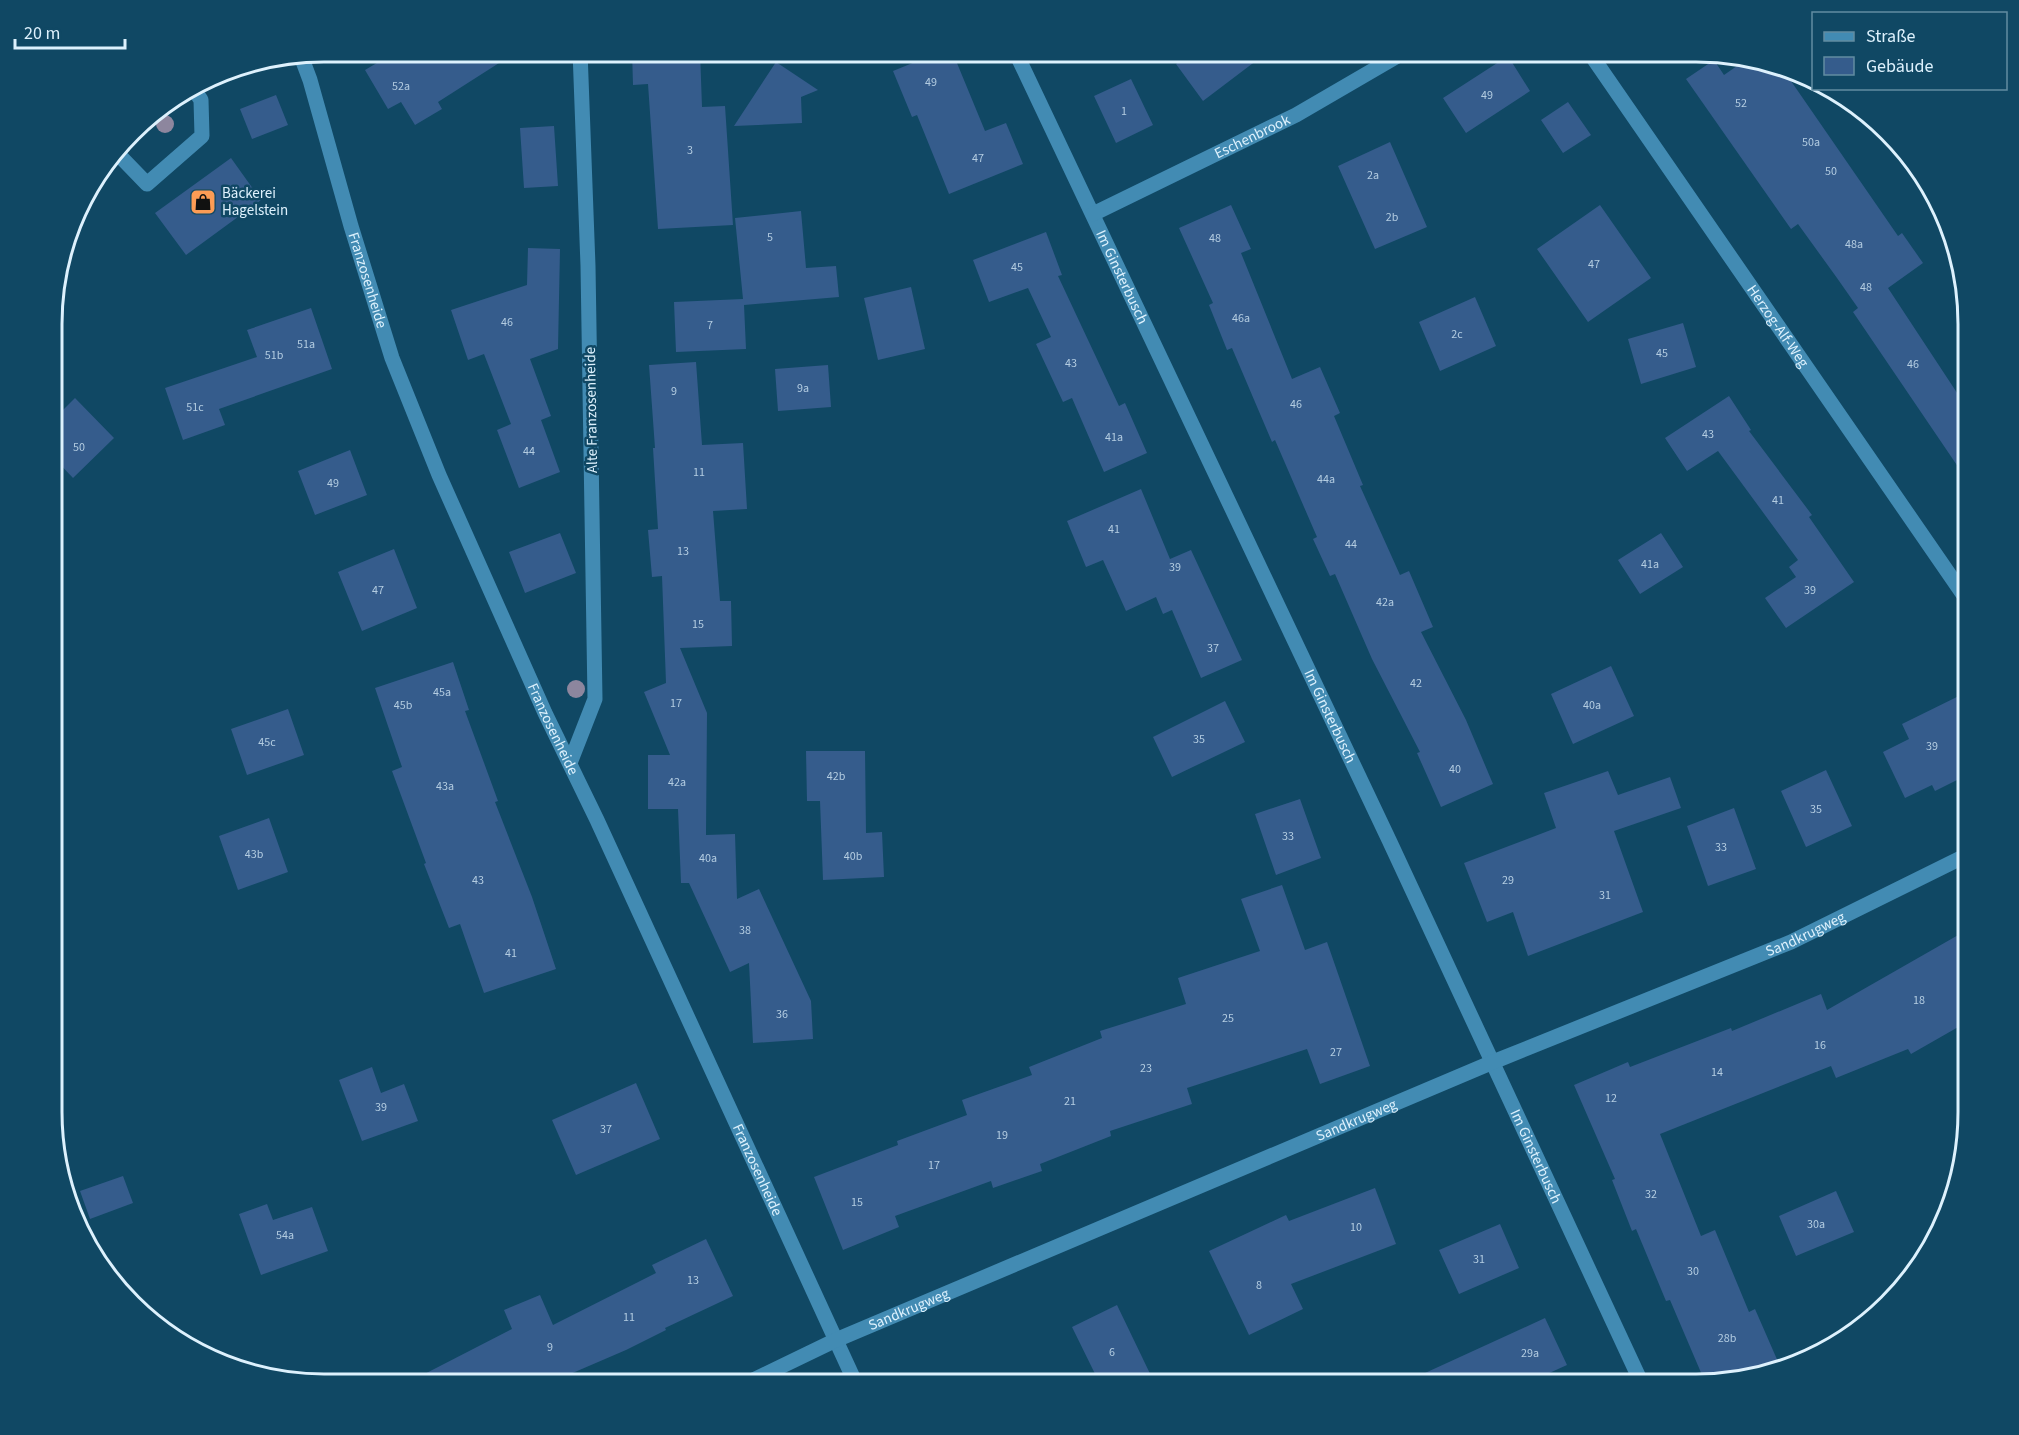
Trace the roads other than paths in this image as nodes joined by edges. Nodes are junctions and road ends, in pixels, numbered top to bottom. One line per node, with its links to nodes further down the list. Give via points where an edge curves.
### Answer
1 (303, 62): 10 (street, Franzosenheide, via 392,358 439,475)
2 (580, 62): 10 (street, Alte Franzosenheide, via 595,699)
3 (1020, 62): 8 (street, Im Ginsterbusch)
4 (1387, 62): 8 (street, Eschenbrook, via 1296,115)
5 (1597, 62): 9 (street, Herzog-Alf-Weg)
6 (197, 95): 7 (street, via 202,136 147,184)
7 (121, 158)
8 (1093, 214): 12 (street, Im Ginsterbusch)
9 (1958, 587)
10 (570, 764): 13 (street, Franzosenheide)
11 (1958, 859): 12 (street, Sandkrugweg, via 1791,942)
12 (1493, 1062): 13 (street, Sandkrugweg); 16 (street, Im Ginsterbusch)
13 (836, 1340): 14 (street, Sandkrugweg); 15 (street, Franzosenheide)
14 (766, 1374)
15 (851, 1374)
16 (1637, 1374)

